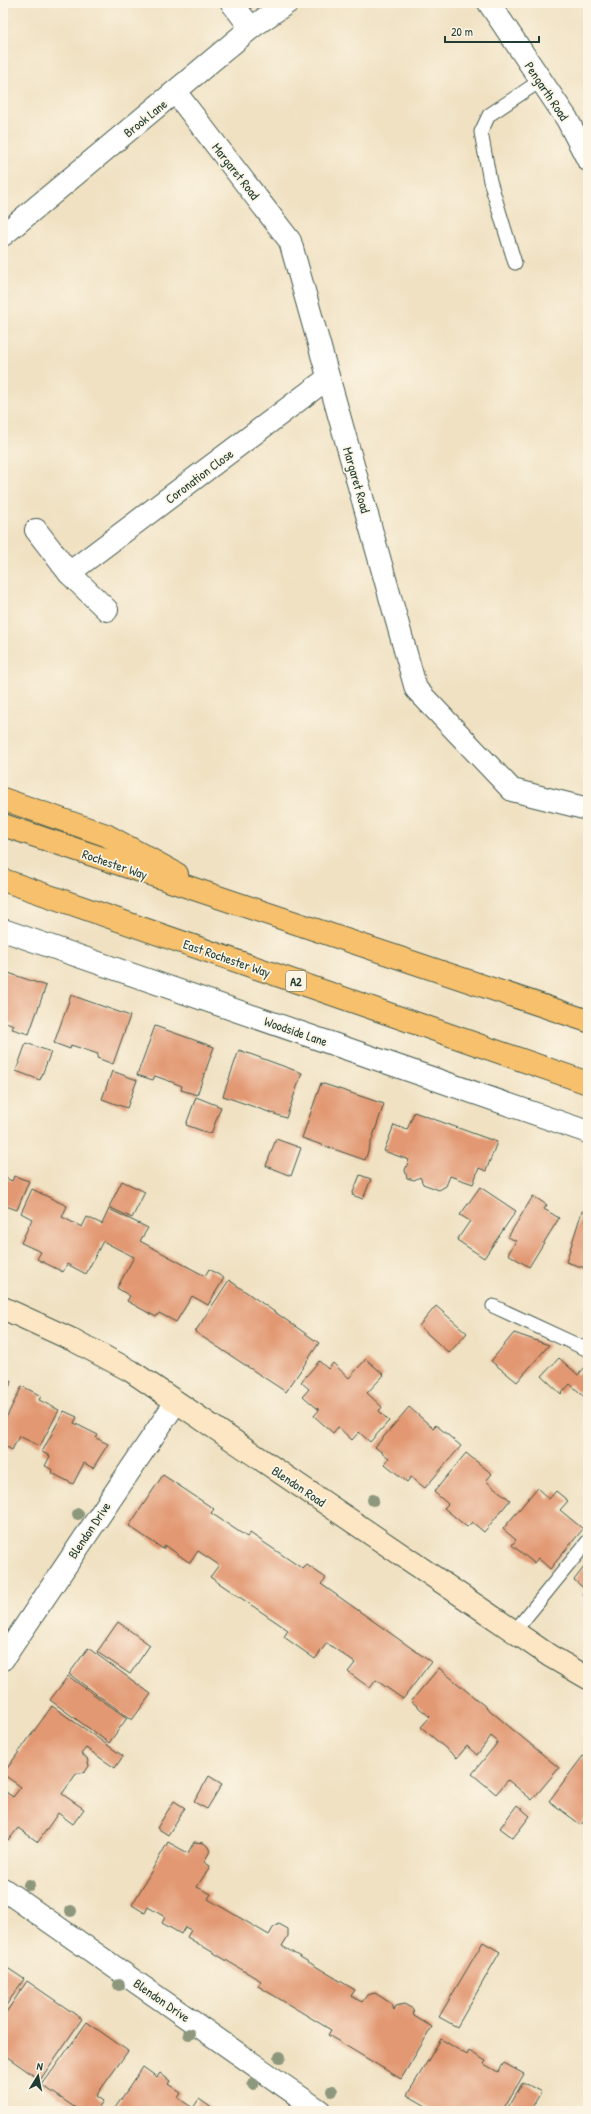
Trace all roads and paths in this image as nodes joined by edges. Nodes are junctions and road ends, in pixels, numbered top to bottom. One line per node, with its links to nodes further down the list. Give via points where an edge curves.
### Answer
1 (232, 3): 4 (street)
2 (287, 3): 4 (street, Brook Lane)
3 (489, 3): 5 (street, Pengarth Road)
4 (251, 28): 6 (street, Brook Lane)
5 (540, 81): 7 (street, Pengarth Road, via 570,124); 9 (lane, via 489,115 481,132 490,181)
6 (176, 92): 8 (street, Brook Lane); 10 (street, Margaret Road, via 290,241)
7 (588, 160)
8 (3, 235)
9 (515, 263)
10 (328, 378): 12 (street, Coronation Close); 15 (street, Margaret Road, via 416,689 512,790)
11 (36, 530): 12 (street)
12 (69, 573): 13 (street)
13 (107, 610)
14 (3, 799): 18 (highway, via 106,835)
15 (588, 809)
16 (3, 825): 18 (highway, Rochester Way)
17 (3, 880): 21 (highway, East Rochester Way / A2)
18 (227, 902): 20 (highway)
19 (3, 930): 22 (street, Woodside Lane)
20 (588, 1021)
21 (588, 1083)
22 (588, 1132)
23 (493, 1306): 25 (lane)
24 (3, 1308): 26 (main road, Blendon Road, via 75,1341 131,1371)
25 (588, 1350)
26 (176, 1402): 28 (main road, Blendon Road); 29 (street, Blendon Drive)
27 (588, 1541): 28 (lane)
28 (514, 1632): 30 (main road, Blendon Road)
29 (3, 1659)
30 (588, 1678)
31 (3, 1889): 32 (street, Blendon Drive)
32 (320, 2111)

